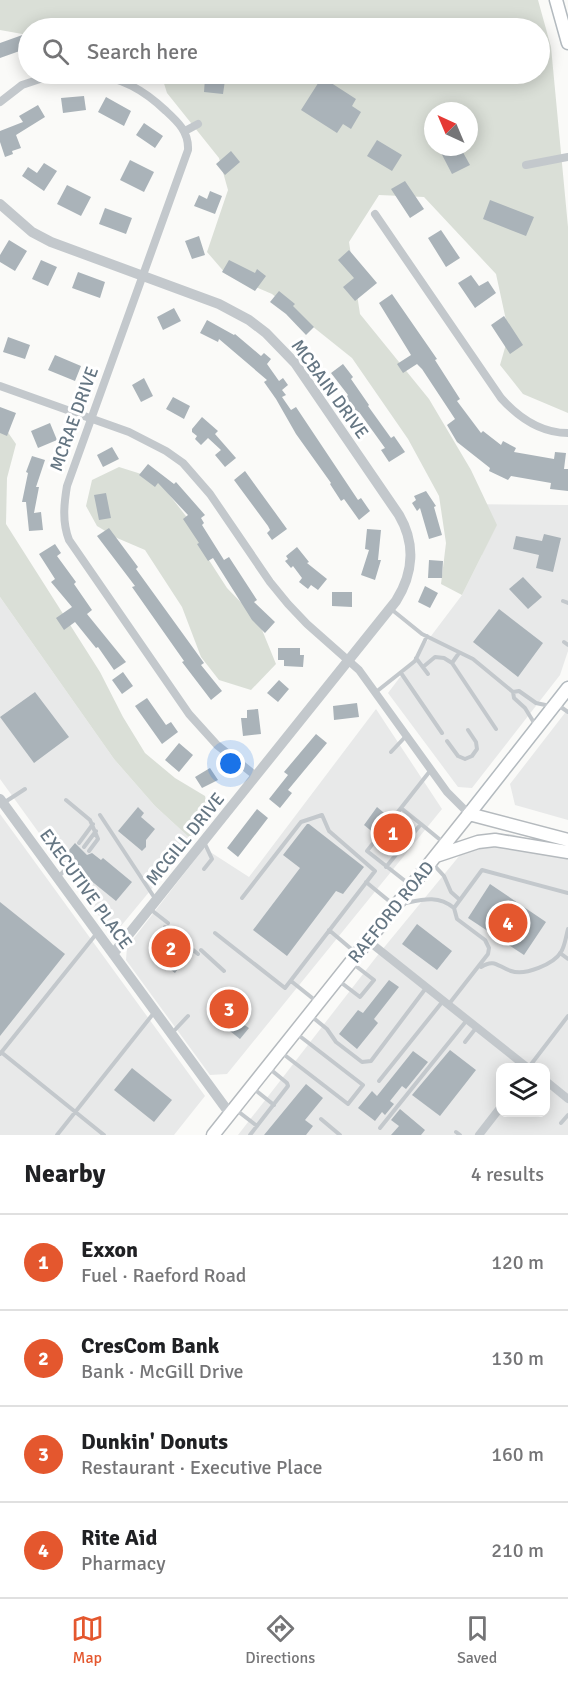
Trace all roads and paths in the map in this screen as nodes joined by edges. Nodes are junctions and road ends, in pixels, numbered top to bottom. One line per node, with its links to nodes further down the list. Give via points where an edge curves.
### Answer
1 (556, 0): 2 (main road)
2 (568, 43)
3 (25, 84): 5 (street)
4 (128, 84): 7 (street, via 142,90)
5 (0, 102)
6 (198, 124): 7 (street)
7 (185, 131): 12 (street, MCRAE DRIVE, via 188,150)
8 (568, 157): 9 (street)
9 (526, 165)
10 (0, 204): 12 (street, MCBAIN DRIVE, via 32,232 51,242)
11 (375, 214): 15 (street, via 501,398 533,425)
12 (143, 276): 14 (street, MCRAE DRIVE); 16 (street, MCBAIN DRIVE, via 231,310 266,333 295,363 399,515 408,535 410,569)
13 (0, 387): 14 (street)
14 (91, 419): 20 (street, via 148,440 183,464 210,494 288,604); 38 (street, MCRAE DRIVE, via 65,499 69,540 189,714 217,745)
15 (568, 433)
16 (390, 608): 17 (lane); 20 (street, MCBAIN DRIVE)
17 (427, 636): 18 (lane); 19 (lane)
18 (459, 652): 21 (lane); 26 (lane)
19 (416, 658): 22 (lane); 23 (lane)
20 (349, 660): 27 (street); 38 (street, MCGILL DRIVE)
21 (452, 663): 22 (lane, via 435,657); 30 (lane)
22 (423, 667): 24 (lane)
23 (401, 673): 27 (lane); 33 (lane)
24 (428, 674)
25 (568, 688): 28 (main road, RAEFORD ROAD)
26 (513, 692): 28 (lane, via 519,691 536,703); 31 (lane)
27 (376, 693): 34 (street)
28 (556, 706): 29 (lane); 31 (main road, RAEFORD ROAD)
29 (568, 712)
30 (496, 729)
31 (537, 729): 43 (main road, RAEFORD ROAD)
32 (468, 730): 35 (lane, via 476,742 472,756 459,756)
33 (441, 733)
34 (406, 735): 36 (lane); 37 (street)
35 (447, 741)
36 (391, 752)
37 (431, 770): 42 (lane); 43 (street)
38 (256, 776): 49 (street, MCGILL DRIVE)
39 (25, 789): 41 (lane)
40 (66, 800): 45 (lane)
41 (1, 803): 63 (street, EXECUTIVE PLACE)
42 (401, 808): 46 (lane); 57 (lane, via 367,851)
43 (470, 814): 48 (main road); 51 (main road, RAEFORD ROAD)
44 (100, 815): 69 (lane)
45 (93, 824): 47 (lane); 50 (lane)
46 (421, 824): 51 (lane); 59 (lane)
47 (96, 831): 52 (lane); 53 (lane, via 98,839)
48 (568, 840)
49 (204, 841): 61 (lane, via 212,859); 69 (street, MCGILL DRIVE)
50 (79, 843)
51 (445, 844): 55 (main road, RAEFORD ROAD)
52 (84, 847)
53 (89, 851)
54 (568, 852): 55 (main road, via 495,840 478,842)
55 (433, 859): 65 (main road, RAEFORD ROAD); 68 (lane, via 451,892)
56 (66, 860): 58 (lane)
57 (382, 863): 59 (lane); 62 (lane)
58 (69, 866): 60 (lane); 63 (lane)
59 (386, 867): 65 (lane)
60 (76, 868)
61 (204, 869)
62 (375, 871): 64 (lane); 67 (lane, via 329,831 322,815 302,822)
63 (58, 878): 74 (street, EXECUTIVE PLACE)
64 (366, 882): 70 (lane); 73 (lane)
65 (411, 886): 70 (main road, RAEFORD ROAD)
66 (568, 893): 68 (lane, via 482,870)
67 (242, 898)
68 (460, 900): 71 (lane)
69 (153, 905): 76 (lane); 80 (street, MCGILL DRIVE)
70 (396, 906): 71 (lane, via 430,898); 78 (main road, RAEFORD ROAD)
71 (454, 908): 83 (lane, via 457,920 485,940 489,948)
72 (568, 929): 79 (lane)
73 (329, 930): 81 (lane); 86 (lane)
74 (97, 932): 80 (street, EXECUTIVE PLACE); 100 (lane)
75 (214, 933): 86 (lane, via 285,988)
76 (174, 934)
77 (181, 940): 84 (lane)
78 (367, 940): 81 (main road, RAEFORD ROAD); 87 (street)
79 (560, 953): 82 (lane); 83 (lane, via 539,969 511,971 493,962)
80 (113, 954): 90 (street, EXECUTIVE PLACE)
81 (353, 958): 85 (main road, RAEFORD ROAD); 85 (lane, via 374,980 360,997)
82 (568, 960)
83 (478, 969): 89 (lane)
84 (224, 971)
85 (336, 979): 88 (main road, RAEFORD ROAD)
86 (291, 981): 88 (lane)
87 (426, 987): 89 (street); 91 (lane, via 370,1061 362,1062)
88 (318, 1002): 91 (main road, RAEFORD ROAD)
89 (446, 1002): 94 (street); 104 (lane)
90 (155, 1012): 97 (street, EXECUTIVE PLACE); 110 (lane)
91 (308, 1014): 96 (main road, RAEFORD ROAD)
92 (188, 1016): 97 (lane)
93 (568, 1016): 102 (lane)
94 (468, 1020): 95 (street); 116 (lane)
95 (477, 1027): 98 (lane); 101 (street)
96 (294, 1032): 99 (main road, RAEFORD ROAD); 99 (lane, via 363,1085 348,1104)
97 (171, 1034): 109 (street, EXECUTIVE PLACE)
98 (465, 1042)
99 (279, 1050): 103 (main road, RAEFORD ROAD)
100 (1, 1053): 110 (lane)
101 (522, 1063)
102 (532, 1063)
103 (267, 1066): 106 (main road, RAEFORD ROAD); 108 (lane, via 288,1086)
104 (379, 1081)
105 (550, 1084): 107 (street)
106 (251, 1087): 108 (lane); 109 (main road, RAEFORD ROAD)
107 (568, 1099)
108 (274, 1105): 115 (lane)
109 (232, 1111): 115 (lane); 119 (main road, RAEFORD ROAD)
110 (75, 1112): 117 (lane); 118 (lane)
111 (496, 1114): 122 (street)
112 (568, 1115): 114 (lane)
113 (321, 1119): 121 (lane)
114 (561, 1123)
115 (257, 1126): 120 (lane)
116 (380, 1128)
117 (57, 1135)
118 (104, 1135)
119 (213, 1135)
120 (250, 1135)
121 (339, 1135)
122 (479, 1135)

